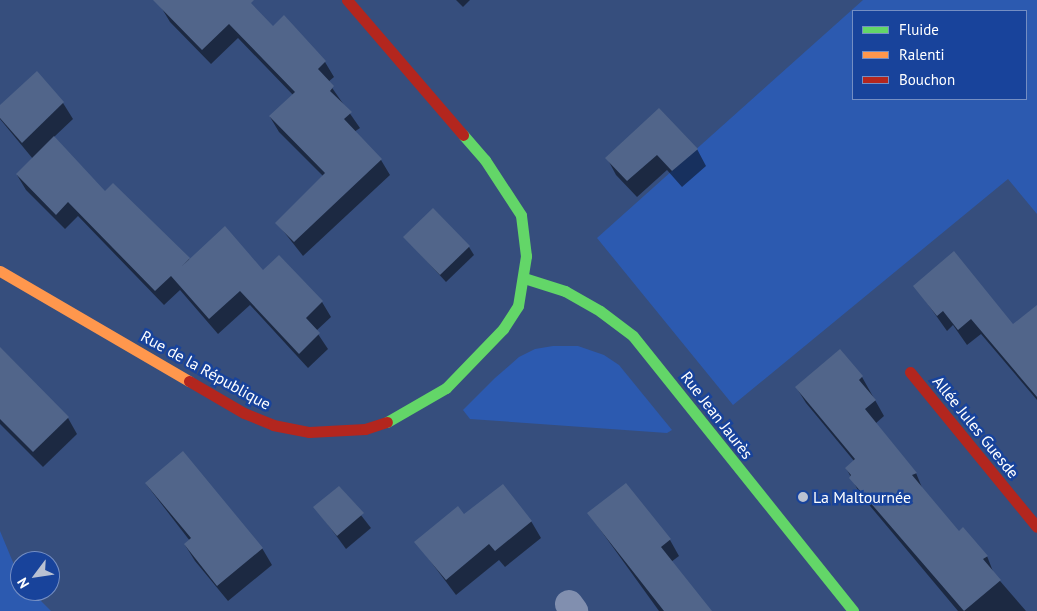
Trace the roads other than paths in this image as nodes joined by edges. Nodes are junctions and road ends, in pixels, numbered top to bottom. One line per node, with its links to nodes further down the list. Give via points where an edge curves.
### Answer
1 (347, 0): 3 (street, Rue de la République, via 509,192 521,214 525,232)
2 (0, 271): 3 (street, Rue de la République, via 244,413 273,425 337,433 395,420 446,388 503,329 518,306)
3 (524, 278): 6 (street, Rue Jean Jaurès, via 565,291 600,311 633,336)
4 (910, 372): 5 (street, Allée Jules Guesde)
5 (1037, 527)
6 (853, 611)

